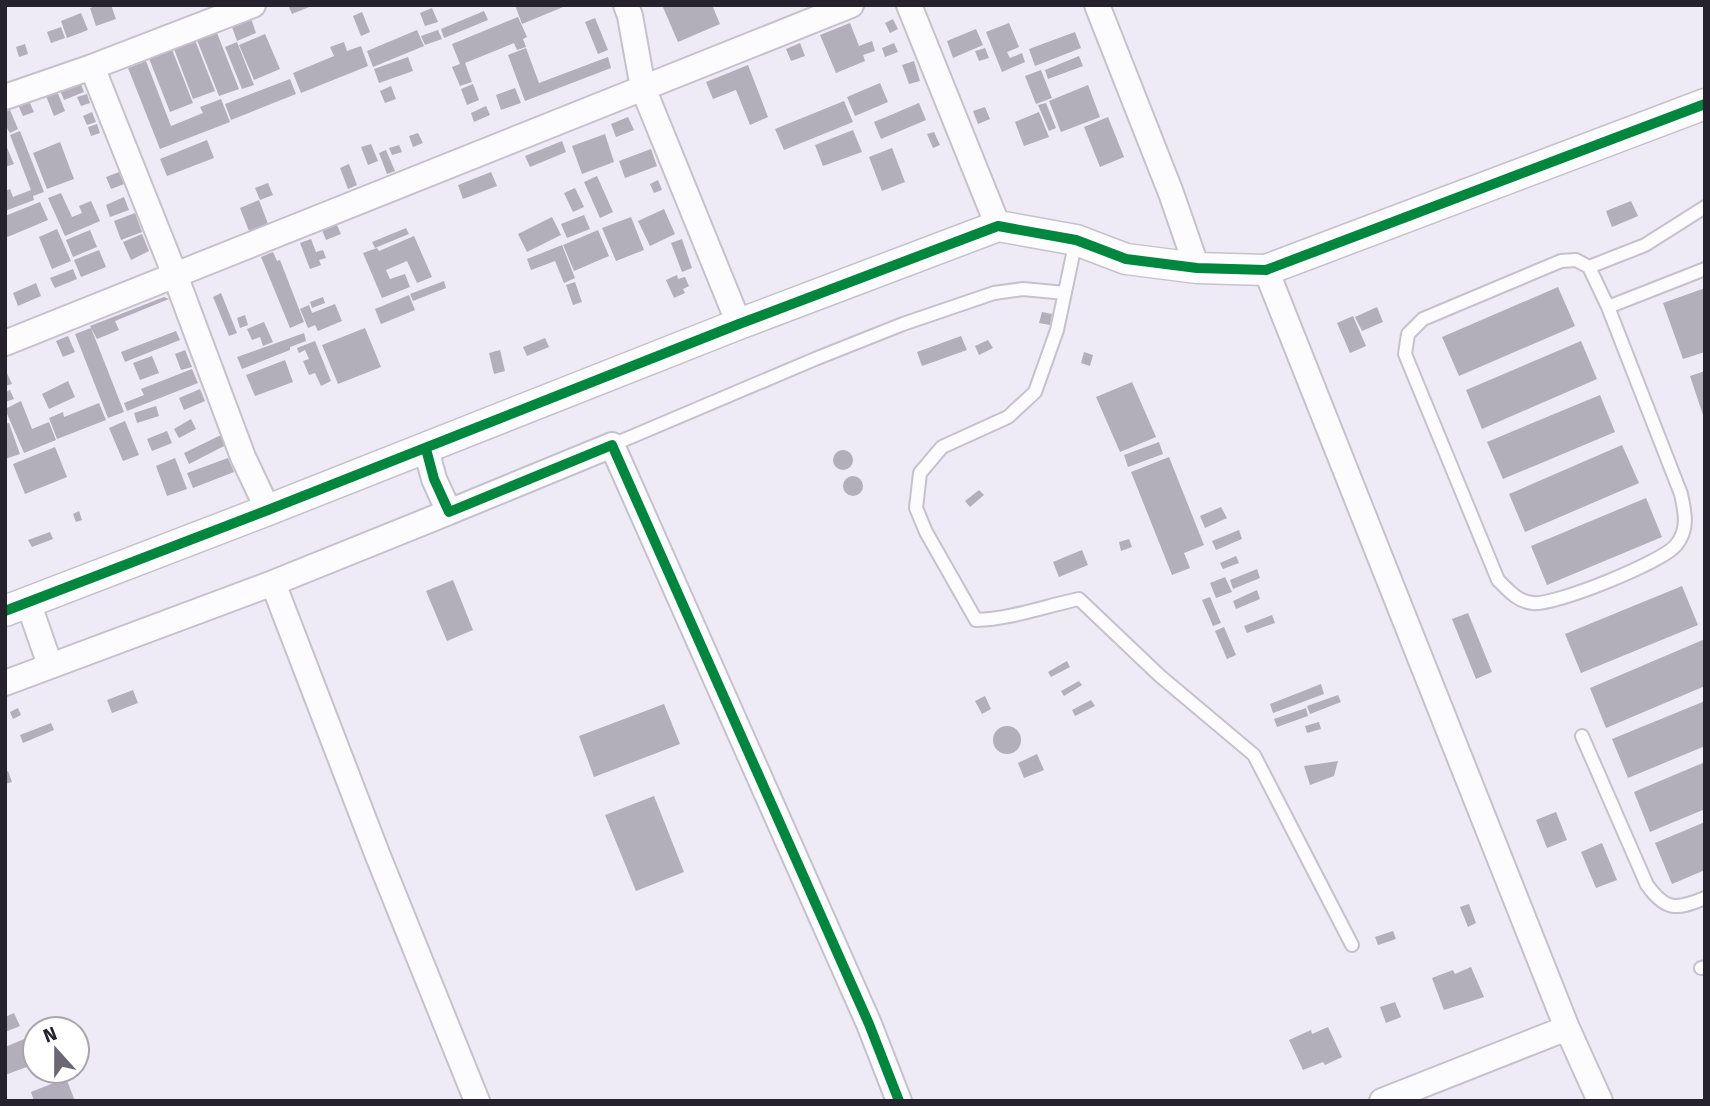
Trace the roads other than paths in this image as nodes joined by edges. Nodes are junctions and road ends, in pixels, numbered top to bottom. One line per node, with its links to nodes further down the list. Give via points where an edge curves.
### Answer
1 (253, 5): 6 (street)
2 (626, 5): 7 (street)
3 (851, 5): 7 (street)
4 (909, 5): 11 (street)
5 (1097, 5): 14 (street)
6 (92, 67): 8 (street); 17 (street)
7 (643, 88): 17 (street); 20 (street)
8 (5, 97)
9 (1705, 104): 16 (street)
10 (1705, 207): 13 (lane, via 1645,245)
11 (998, 226): 12 (street); 20 (street)
12 (1074, 249): 14 (street); 18 (lane)
13 (1589, 267): 19 (lane); 19 (lane, via 1576,260 1561,261 1423,318 1408,334 1405,354 1498,580 1516,598 1534,604 1560,600 1662,557 1678,544 1687,520)
14 (1197, 268): 16 (street)
15 (1705, 269): 19 (lane)
16 (1266, 270): 33 (street)
17 (175, 275): 21 (street); 25 (street, via 243,457)
18 (1065, 293): 22 (lane, via 1023,289 981,297 815,359); 32 (lane, via 1034,392 1008,417 942,447 920,473 916,508 926,533 976,620 1001,619 1079,600 1254,755)
19 (1608, 307)
20 (739, 324): 23 (street)
21 (5, 343)
22 (612, 445): 24 (street); 35 (street)
23 (426, 449): 24 (street); 25 (street)
24 (447, 507): 26 (street)
25 (268, 510): 27 (street)
26 (273, 583): 28 (street); 34 (street)
27 (24, 614): 28 (street)
28 (49, 659): 29 (street)
29 (5, 683)
30 (1582, 736): 31 (lane, via 1647,885 1660,902 1677,906)
31 (1705, 898)
32 (1352, 944)
33 (1567, 1028): 36 (street); 37 (street)
34 (477, 1101)
35 (899, 1101)
36 (1382, 1101)
37 (1600, 1101)

